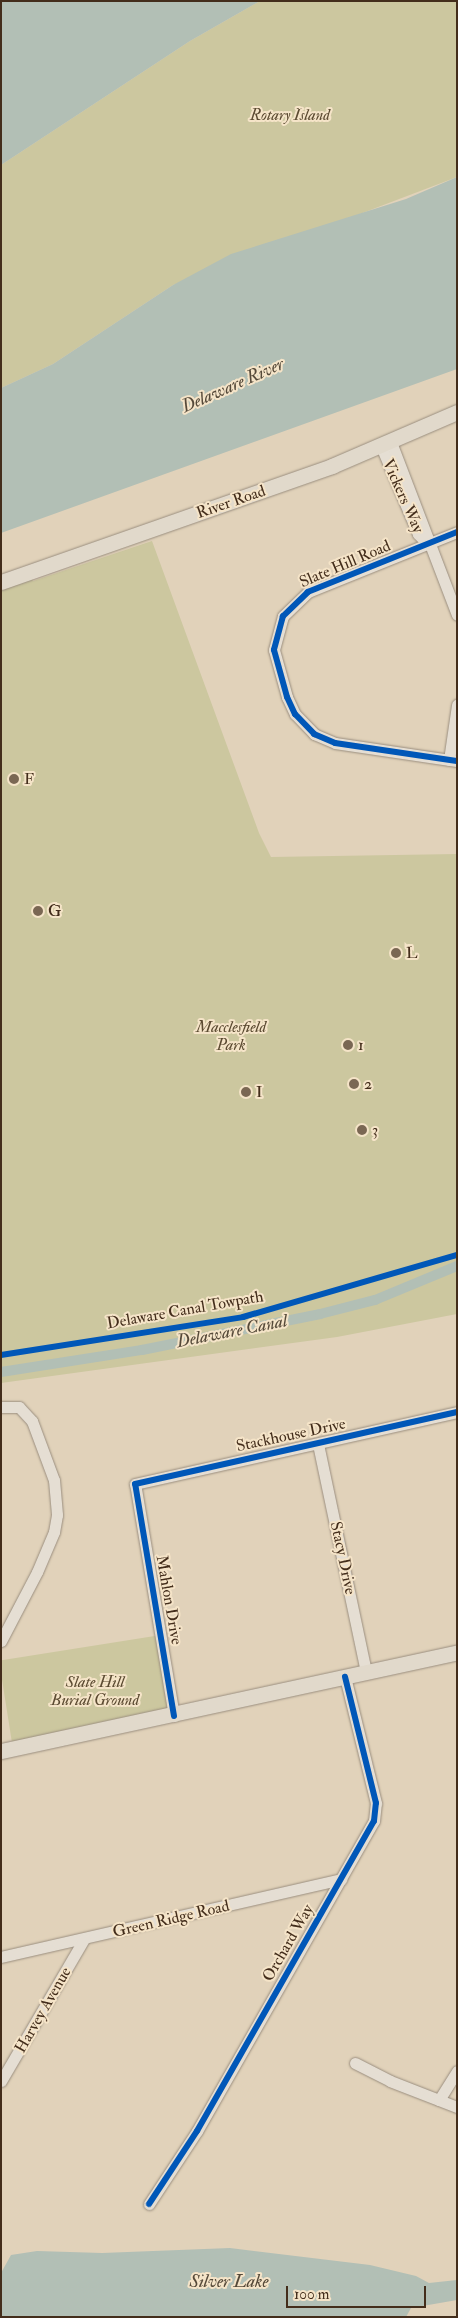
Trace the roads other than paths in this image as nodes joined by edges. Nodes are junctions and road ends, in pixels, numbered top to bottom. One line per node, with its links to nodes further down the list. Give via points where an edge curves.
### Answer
1 (457, 412): 2 (main road, River Road)
2 (386, 444): 4 (street, Vickers Way, via 418,534); 5 (main road, River Road, via 264,491)
3 (457, 532): 4 (street, Slate Hill Road)
4 (428, 544): 6 (street, Vickers Way); 8 (street, Slate Hill Road, via 298,598 278,626 275,658 295,714 314,734 335,743)
5 (1, 582)
6 (457, 615)
7 (457, 705): 8 (street)
8 (453, 761)
9 (1, 1407): 13 (street, via 19,1407 32,1421 54,1480 57,1515 54,1532 37,1572)
10 (457, 1412): 11 (street, Stackhouse Drive)
11 (318, 1444): 12 (street, Stackhouse Drive, via 135,1484); 15 (street, Stacy Drive)
12 (136, 1490): 17 (street, Mahlon Drive)
13 (1, 1641)
14 (457, 1652): 15 (main road)
15 (366, 1672): 16 (main road)
16 (345, 1677): 17 (main road); 19 (street, Orchard Way, via 362,1738 376,1812)
17 (174, 1716): 18 (main road)
18 (1, 1751)
19 (341, 1879): 20 (street, Green Ridge Road); 27 (street, Orchard Way, via 197,2130)
20 (84, 1939): 21 (street, Green Ridge Road); 24 (street, Harvey Avenue)
21 (1, 1958)
22 (355, 2063): 25 (street)
23 (457, 2071): 25 (street)
24 (1, 2081)
25 (438, 2100): 26 (street)
26 (457, 2106)
27 (149, 2204)

